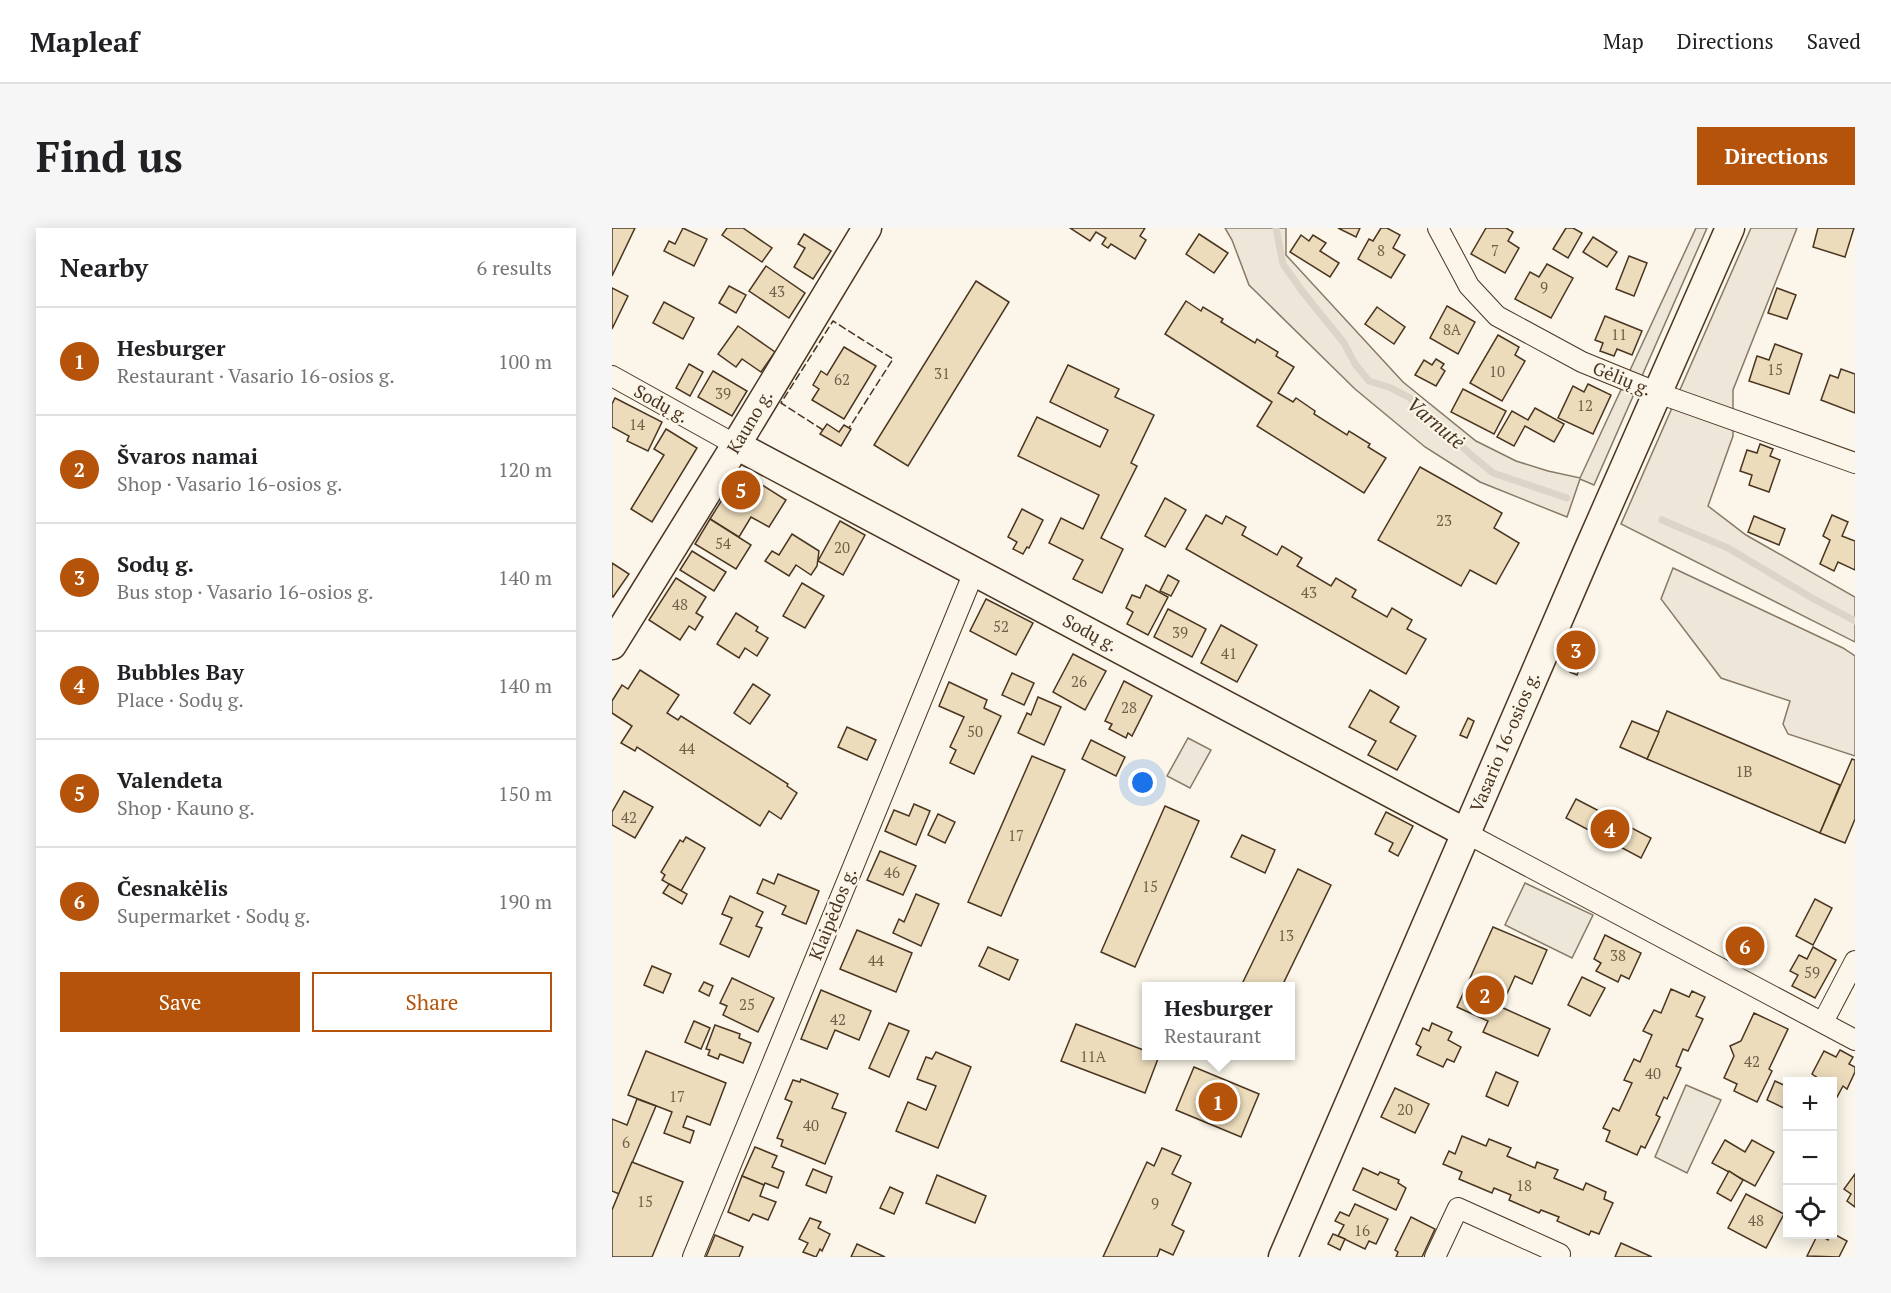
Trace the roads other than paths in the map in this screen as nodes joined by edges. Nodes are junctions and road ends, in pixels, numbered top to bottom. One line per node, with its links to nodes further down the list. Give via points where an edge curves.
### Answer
1 (867, 228): 6 (main road, Kauno g.)
2 (1438, 228): 5 (street, Gėlių g., via 1469,286 1497,316 1582,362)
3 (1730, 228): 5 (main road, Vasario 16-osios g.)
4 (612, 376): 6 (street, Sodų g.)
5 (1658, 393): 7 (street, Gėlių g.); 10 (main road, Vasario 16-osios g.)
6 (736, 445): 8 (main road, Sodų g.); 9 (main road, Kauno g.)
7 (1855, 463)
8 (974, 572): 10 (main road, Sodų g.); 15 (street, Klaipėdos g.)
9 (612, 645)
10 (1466, 833): 12 (street, Sodų g.); 16 (main road, Vasario 16-osios g.)
11 (1855, 960): 12 (street)
12 (1823, 1022): 13 (street, Sodų g.)
13 (1855, 1040)
14 (1560, 1254): 17 (street, via 1458,1208)
15 (693, 1257)
16 (1284, 1257)
17 (1435, 1257)

